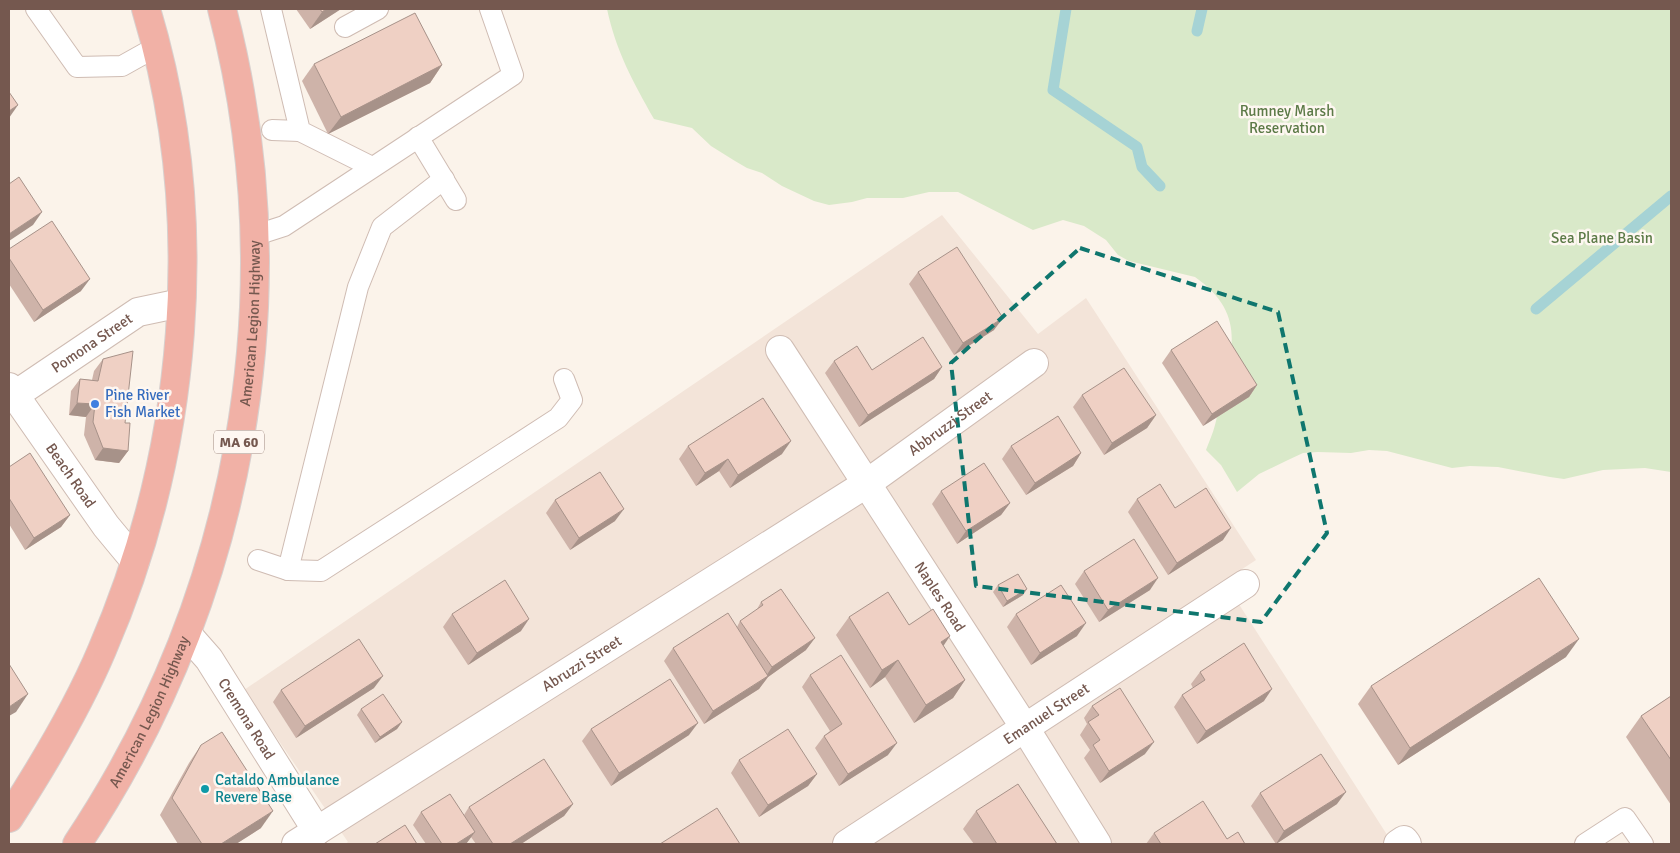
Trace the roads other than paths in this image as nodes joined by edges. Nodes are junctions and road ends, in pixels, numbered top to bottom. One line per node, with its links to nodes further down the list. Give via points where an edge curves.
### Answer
1 (36, 9): 8 (lane, via 77,67 122,66)
2 (146, 9): 8 (highway)
3 (222, 9): 15 (highway, American Legion Highway / MA 60, via 246,132)
4 (271, 9): 10 (lane)
5 (378, 9): 7 (lane)
6 (490, 9): 11 (lane, via 513,75)
7 (345, 27)
8 (156, 47): 16 (highway, via 178,177)
9 (272, 130): 10 (lane)
10 (300, 131): 12 (lane)
11 (418, 137): 12 (lane); 13 (lane)
12 (372, 168): 15 (lane, via 284,226)
13 (444, 179): 14 (lane); 24 (lane, via 382,227 378,236 358,287)
14 (456, 200)
15 (253, 236): 26 (highway, American Legion Highway / MA 60, via 252,335 240,438 217,540)
16 (181, 303): 20 (street, Pomona Street, via 138,312); 23 (highway, via 167,434)
17 (780, 350): 21 (street, Naples Road)
18 (1034, 363): 21 (street, Abbruzzi Street)
19 (564, 378): 24 (lane, via 572,400 558,418 321,571)
20 (11, 394): 23 (street, Beach Road, via 106,526)
21 (866, 484): 27 (street, Naples Road); 29 (street, Abruzzi Street)
22 (258, 560): 24 (lane)
23 (136, 562): 28 (highway, via 87,682 58,739)
24 (288, 570)
25 (1245, 584): 27 (street, Emanuel Street)
26 (187, 634): 29 (street, Cremona Road, via 209,659); 30 (highway, American Legion Highway / MA 60, via 132,753)
27 (1025, 728): 31 (street, Emanuel Street); 32 (street, Naples Road)
28 (9, 818)
29 (307, 838)
30 (77, 844)
31 (847, 844)
32 (1097, 844)
33 (1585, 844): 34 (lane, via 1625,818)
34 (1643, 844)

